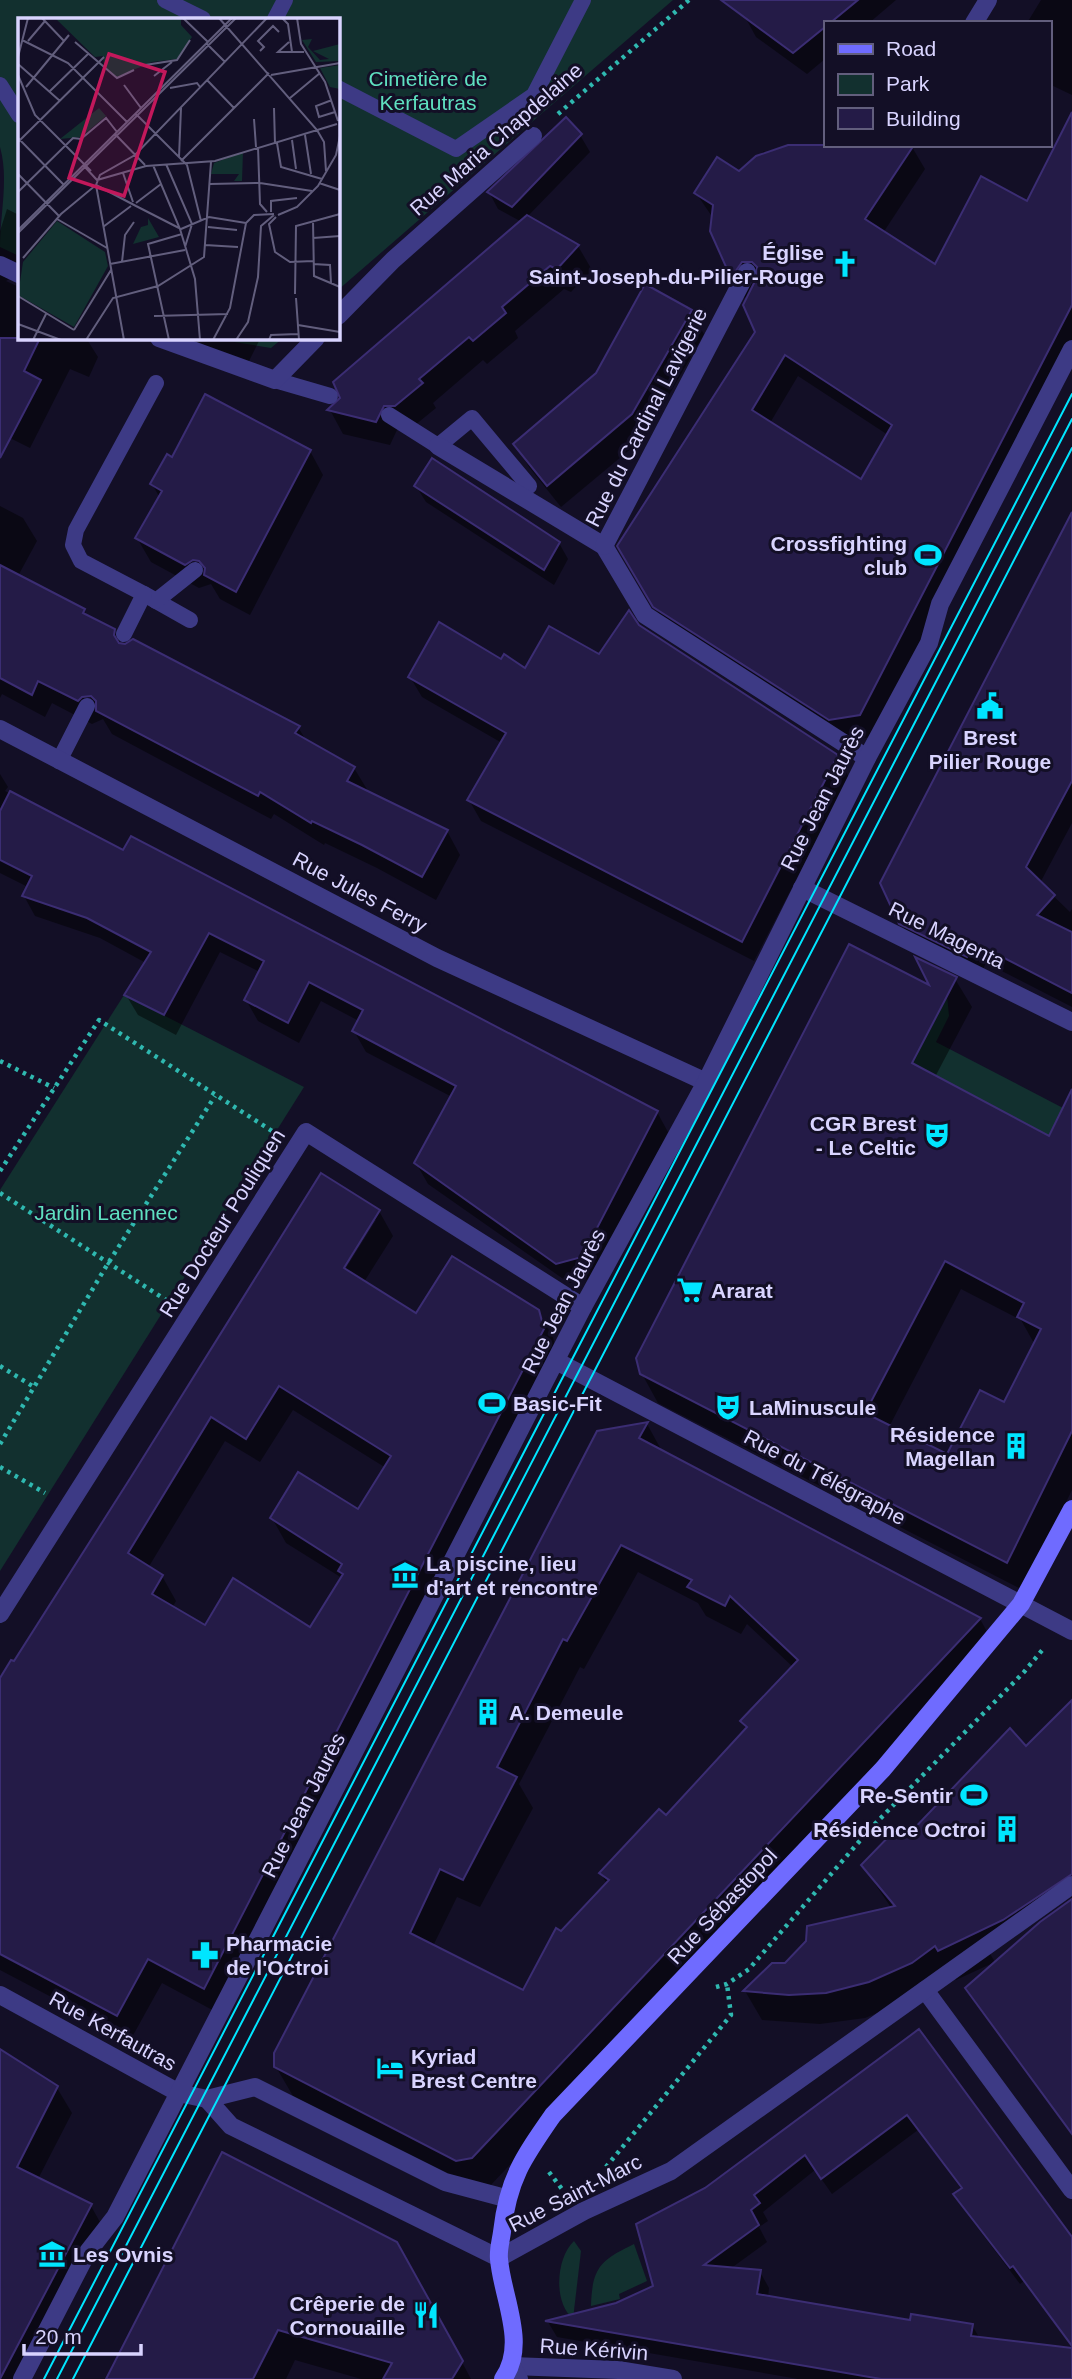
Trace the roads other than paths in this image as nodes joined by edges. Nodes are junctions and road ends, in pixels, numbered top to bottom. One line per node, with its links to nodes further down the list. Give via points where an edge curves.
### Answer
1 (165, 0): 5 (lane)
2 (285, 0): 6 (lane)
3 (583, 0): 9 (lane, via 534,94 456,149)
4 (988, 0): 7 (street)
5 (201, 18)
6 (276, 18)
7 (975, 21)
8 (0, 85): 10 (lane)
9 (340, 89)
10 (18, 112)
11 (533, 136): 15 (street, Rue Maria Chapdelaine, via 393,260)
12 (0, 265): 14 (street)
13 (747, 272): 25 (street, Rue du Cardinal Lavigerie)
14 (18, 274)
15 (340, 314)
16 (165, 340): 19 (street)
17 (314, 340): 19 (street)
18 (1072, 349): 32 (street, Rue Jean Jaurès, via 940,604 929,643)
19 (275, 380): 21 (lane)
20 (156, 383): 27 (lane, via 76,530 74,545 80,561)
21 (330, 396)
22 (389, 415): 23 (lane)
23 (438, 446): 24 (lane, via 472,418); 25 (street, Rue du Cardinal Lavigerie)
24 (529, 486)
25 (604, 547): 32 (street, Rue du Cardinal Lavigerie, via 645,615)
26 (195, 570): 27 (lane)
27 (150, 598): 28 (lane); 29 (lane)
28 (190, 620)
29 (124, 634)
30 (87, 706): 33 (lane)
31 (0, 729): 33 (street, Rue Jules Ferry)
32 (867, 758): 34 (street, Rue Jean Jaurès)
33 (59, 761): 36 (street, Rue Jules Ferry, via 437,958)
34 (802, 888): 35 (street, Rue Magenta); 36 (street, Rue Jean Jaurès)
35 (1072, 1022)
36 (706, 1082): 37 (street, Rue Jean Jaurès)
37 (583, 1307): 38 (street, Rue Jean Jaurès); 41 (street, Rue Docteur Pouliquen, via 306,1132)
38 (558, 1362): 40 (street, Rue du Télégraphe); 46 (street, Rue Jean Jaurès)
39 (1072, 1509): 40 (main road, Rue Sébastopol)
40 (1021, 1604): 42 (street, Rue du Télégraphe); 49 (main road, Rue Sébastopol, via 883,1769 553,2115 524,2158)
41 (0, 1614)
42 (1067, 1628)
43 (1072, 1885): 44 (street, Rue Saint-Marc)
44 (925, 1990): 48 (street); 50 (street, Rue Saint-Marc, via 671,2171 584,2211)
45 (0, 1995): 46 (street, Rue Kerfautras)
46 (179, 2093): 47 (street, Rue Kerfautras); 52 (street, Rue Jean Jaurès, via 115,2217 87,2253)
47 (208, 2099): 49 (street, Rue Saint-Marc, via 255,2087 445,2182); 50 (street, Rue Saint-Marc, via 231,2126)
48 (1072, 2190)
49 (505, 2198): 50 (main road, Rue Sébastopol)
50 (499, 2258): 51 (main road, Rue Sébastopol, via 511,2312)
51 (511, 2375): 53 (street, Rue Kérivin, via 618,2370)
52 (22, 2379)
53 (673, 2379)

